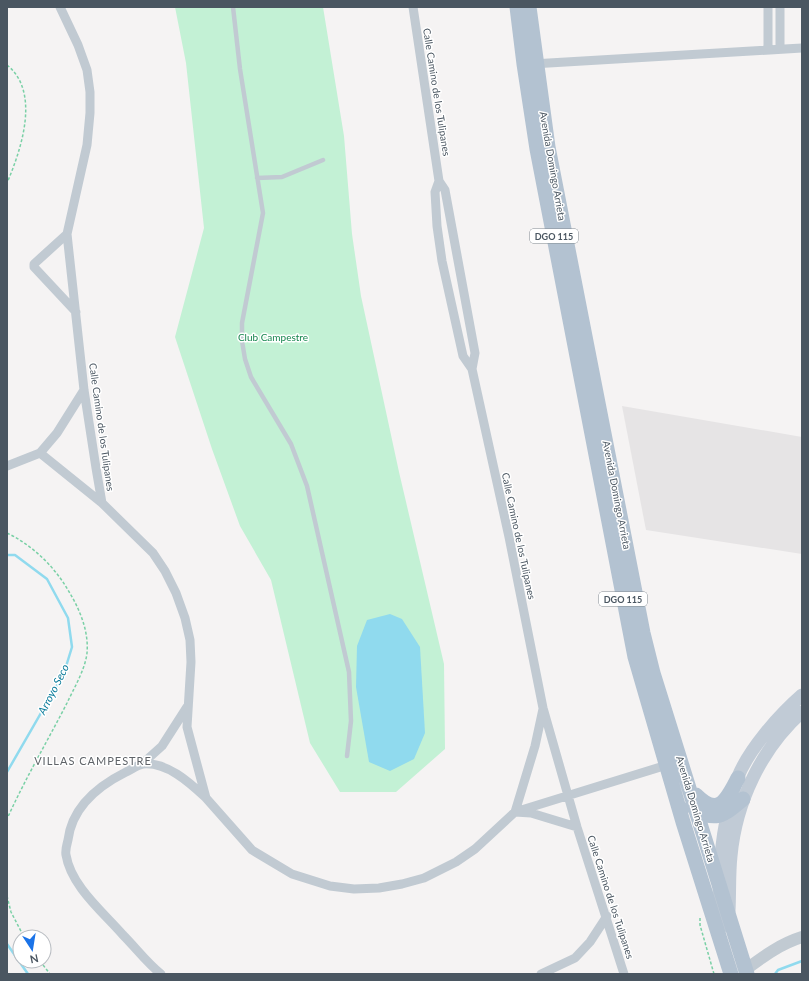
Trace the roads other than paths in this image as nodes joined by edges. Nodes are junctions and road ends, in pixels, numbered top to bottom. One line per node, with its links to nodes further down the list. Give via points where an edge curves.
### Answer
1 (60, 7): 15 (street, Calle Camino de los Tulipanes, via 78,45 90,92 87,145)
2 (233, 7): 13 (lane)
3 (413, 7): 14 (street, Calle Camino de los Tulipanes)
4 (517, 7): 11 (main road, Avenida Domingo Arrieta / DGO 115)
5 (529, 7): 11 (main road, Avenida Domingo Arrieta / DGO 115)
6 (768, 7): 10 (street)
7 (780, 7): 9 (street)
8 (802, 48): 9 (street)
9 (780, 49): 10 (street)
10 (768, 50): 11 (street)
11 (530, 64): 19 (main road, Avenida Domingo Arrieta / DGO 115, via 543,148)
12 (323, 160): 13 (lane, via 282,177)
13 (257, 178): 27 (lane, via 262,220 242,323 242,341 251,377 291,444 307,486 349,672 351,709)
14 (439, 181): 17 (street, Calle Camino de los Tulipanes, via 445,190 475,353); 17 (street, Calle Camino de los Tulipanes, via 435,192 442,261 463,356)
15 (67, 234): 16 (street, Calle Camino de los Tulipanes); 16 (street, via 34,264 34,268)
16 (76, 312): 18 (street, Calle Camino de los Tulipanes)
17 (472, 369): 25 (street, Calle Camino de los Tulipanes)
18 (84, 390): 20 (street, via 66,420); 22 (street, Calle Camino de los Tulipanes)
19 (601, 442): 28 (main road, Avenida Domingo Arrieta / DGO 115, via 643,634); 30 (main road, Avenida Domingo Arrieta / DGO 115, via 635,657)
20 (40, 453): 21 (street); 22 (street)
21 (7, 466)
22 (102, 503): 24 (street, Calle Camino de los Tulipanes, via 153,553 176,593 190,640)
23 (802, 695): 31 (main road, via 774,722 761,740)
24 (188, 704): 29 (street, via 162,746); 35 (street, Calle Camino de los Tulipanes, via 187,727)
25 (543, 708): 34 (street, Calle Camino de los Tulipanes); 38 (street, Calle Camino de los Tulipanes, via 535,746)
26 (802, 712): 31 (main road)
27 (347, 756)
28 (681, 759): 30 (main road); 32 (main road, Avenida Domingo Arrieta / DGO 115)
29 (142, 764): 35 (street, via 172,770 188,780); 47 (street, via 114,778 96,791 74,815 69,828 66,853 78,883)
30 (667, 765): 33 (main road, Avenida Domingo Arrieta / DGO 115); 34 (street, Calle Camino de los Tulipanes)
31 (745, 780): 32 (main road, via 719,805 710,806); 36 (main road); 39 (main road)
32 (689, 786): 37 (main road, Avenida Domingo Arrieta / DGO 115)
33 (673, 789): 37 (main road); 45 (main road, Avenida Domingo Arrieta / DGO 115)
34 (569, 794): 38 (street, Calle Camino de los Tulipanes); 40 (street, Calle Camino de los Tulipanes)
35 (206, 798): 38 (street, Calle Camino de los Tulipanes, via 252,850 270,862 310,881 354,889 402,884 438,871 475,849)
36 (743, 799): 39 (main road); 43 (main road, via 730,857)
37 (696, 810): 39 (main road, via 711,816); 41 (main road, Avenida Domingo Arrieta / DGO 115)
38 (515, 812): 40 (street, Calle Camino de los Tulipanes, via 531,812)
39 (728, 812): 41 (main road)
40 (577, 827): 42 (street, Calle Camino de los Tulipanes)
41 (719, 883): 43 (main road, Avenida Domingo Arrieta / DGO 115); 45 (main road)
42 (607, 916): 48 (street, via 590,942 575,958); 49 (street, Calle Camino de los Tulipanes)
43 (729, 917): 46 (main road, Avenida Domingo Arrieta / DGO 115)
44 (802, 937): 46 (street, via 769,952)
45 (721, 941): 46 (main road, Avenida Domingo Arrieta / DGO 115)
46 (741, 973)
47 (161, 974)
48 (541, 974)
49 (624, 974)

